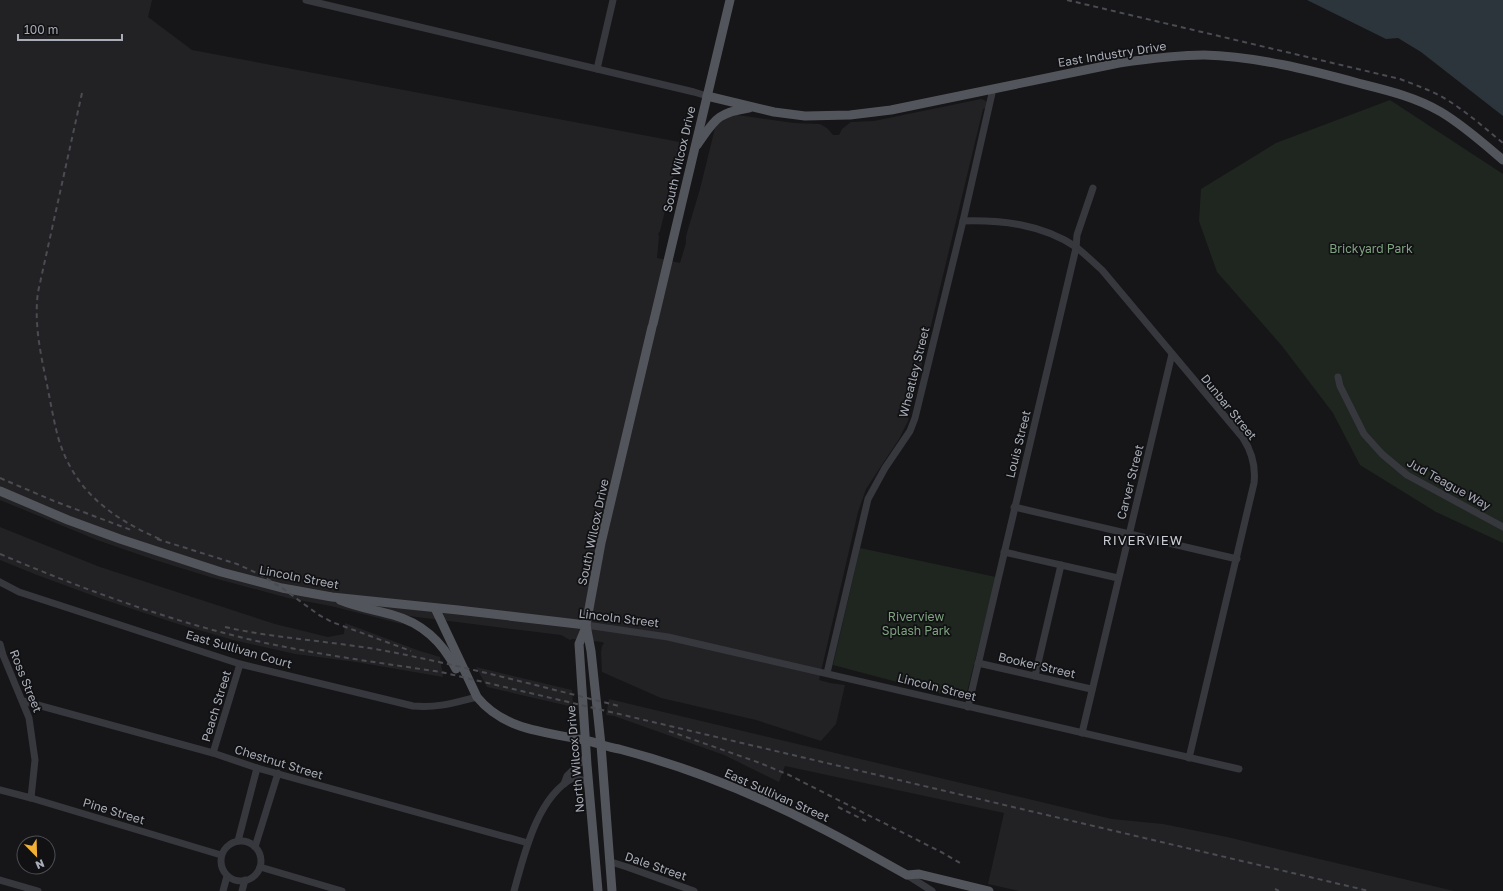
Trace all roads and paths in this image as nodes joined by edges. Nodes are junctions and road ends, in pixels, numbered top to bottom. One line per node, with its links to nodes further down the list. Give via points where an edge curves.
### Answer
1 (306, 0): 4 (street)
2 (613, 0): 4 (street)
3 (730, 0): 6 (main road, South Wilcox Drive)
4 (596, 68): 6 (street)
5 (993, 89): 7 (main road, East Industry Drive, via 891,110 845,116 805,116); 9 (main road, East Industry Drive, via 1078,70 1154,58 1205,56 1258,61 1335,76 1405,96 1440,111); 11 (street, Wheatley Street)
6 (706, 96): 7 (main road, East Industry Drive); 8 (main road, South Wilcox Drive)
7 (754, 108): 8 (main road, via 723,114)
8 (694, 150): 26 (main road, South Wilcox Drive, via 601,543)
9 (1503, 160)
10 (1093, 188): 12 (street, Louis Street, via 1077,235)
11 (963, 221): 12 (street, Dunbar Street, via 990,220 1023,225 1052,235); 30 (street, Wheatley Street, via 915,418 910,431 868,499)
12 (1076, 248): 13 (street, Dunbar Street, via 1102,270); 16 (street, Louis Street)
13 (1172, 354): 18 (street, Carver Street); 20 (street, Dunbar Street, via 1243,438 1252,454 1255,474)
14 (1338, 377): 17 (street, Jud Teague Way, via 1364,434 1382,454 1407,475)
15 (0, 491): 24 (main road, Lincoln Street, via 68,520 221,572 282,588)
16 (1014, 507): 18 (street); 19 (street, Louis Street)
17 (1503, 527)
18 (1129, 533): 20 (street); 22 (street, Carver Street)
19 (1004, 552): 21 (street); 28 (street, Louis Street)
20 (1237, 559): 41 (street, Dunbar Street)
21 (1062, 565): 22 (street); 31 (street)
22 (1118, 578): 32 (street, Carver Street)
23 (0, 582): 29 (street, East Sullivan Court, via 19,592)
24 (332, 597): 25 (main road, Lincoln Street); 33 (main road, via 353,606 394,615 431,634 452,659 465,685)
25 (435, 608): 26 (main road, Lincoln Street); 33 (main road)
26 (586, 626): 30 (street, Lincoln Street, via 668,637); 37 (main road, North Wilcox Drive, via 579,644); 38 (main road, South Wilcox Drive)
27 (0, 644): 34 (street, Ross Street)
28 (978, 663): 31 (street, Booker Street); 35 (street, Louis Street)
29 (240, 664): 33 (street, East Sullivan Court, via 413,706 430,708); 39 (street, Peach Street)
30 (827, 673): 35 (street, Lincoln Street)
31 (1035, 676): 32 (street, Booker Street)
32 (1091, 689): 36 (street, Carver Street)
33 (477, 697): 37 (main road, via 497,716 517,726)
34 (23, 701): 39 (street, Chestnut Street); 48 (street, Ross Street, via 30,718 35,760)
35 (968, 707): 36 (street, Lincoln Street)
36 (1082, 733): 41 (street, Lincoln Street)
37 (585, 740): 38 (main road); 40 (main road, North Wilcox Drive)
38 (601, 745): 54 (main road); 56 (main road, East Sullivan Street, via 690,770 736,789 818,826)
39 (213, 753): 42 (street, Chestnut Street)
40 (586, 757): 45 (main road, North Wilcox Drive); 46 (street, via 567,776)
41 (1190, 758): 43 (street, Lincoln Street)
42 (257, 768): 44 (street, Chestnut Street); 49 (street)
43 (1239, 769)
44 (278, 773): 50 (street, Chestnut Street); 51 (street)
45 (588, 785): 46 (street, via 577,778); 53 (main road, North Wilcox Drive)
46 (563, 786): 50 (street, via 542,812)
47 (0, 790): 48 (street, Pine Street)
48 (32, 798): 52 (street, Pine Street)
49 (238, 841): 51 (street, via 245,841); 52 (street, via 228,845)
50 (528, 843): 64 (street)
51 (255, 847): 55 (street, via 260,856)
52 (221, 855): 57 (street, via 221,866)
53 (595, 858): 54 (main road); 65 (main road, North Wilcox Drive)
54 (611, 862): 66 (main road); 67 (street, Dale Street)
55 (260, 867): 59 (street, via 256,874); 63 (street)
56 (907, 875): 68 (street, East Sullivan Street); 69 (main road, via 919,874)
57 (227, 876): 59 (street, via 239,881); 61 (street)
58 (0, 880): 60 (street)
59 (245, 880): 62 (street)
60 (38, 891)
61 (223, 891)
62 (242, 891)
63 (342, 891)
64 (514, 891)
65 (598, 891)
66 (612, 891)
67 (694, 891)
68 (932, 891)
69 (989, 891)

